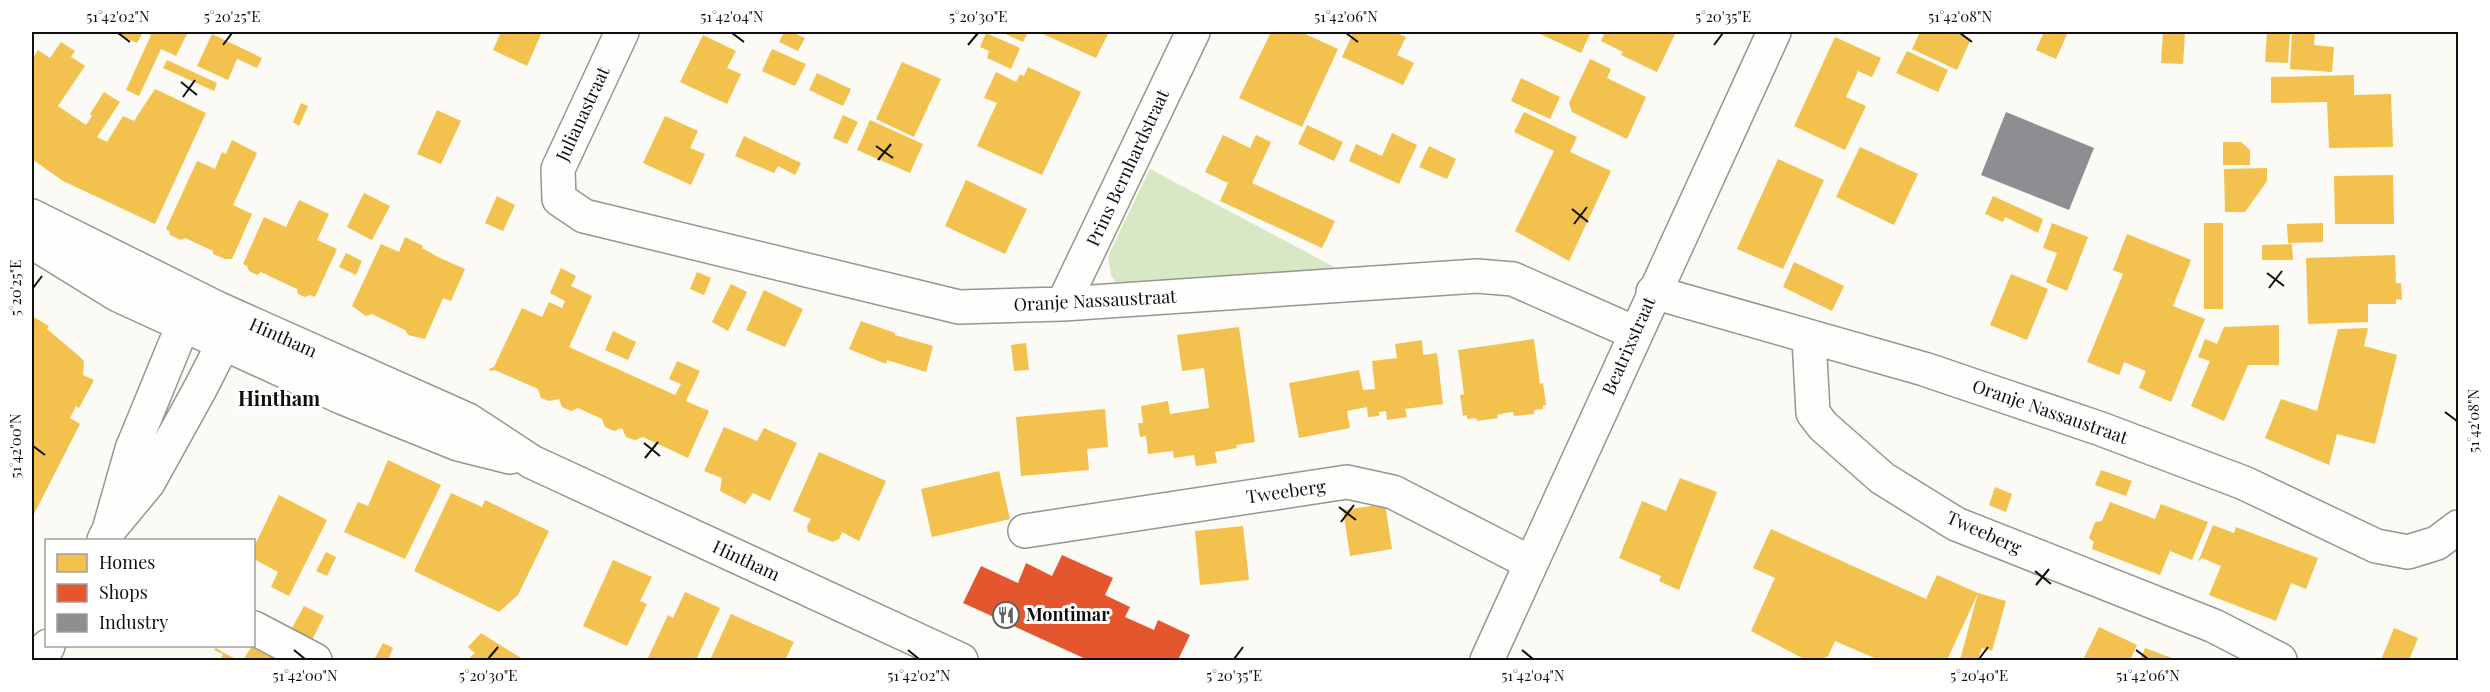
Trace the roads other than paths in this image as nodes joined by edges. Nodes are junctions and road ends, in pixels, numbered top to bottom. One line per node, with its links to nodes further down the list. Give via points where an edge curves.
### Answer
1 (622, 32): 4 (street, Julianastraat, via 558,169)
2 (1193, 32): 8 (street, Prins Bernhardstraat)
3 (1774, 32): 7 (street, Beatrixstraat)
4 (559, 199): 8 (street, Oranje Nassaustraat, via 584,216 959,307)
5 (32, 216): 9 (street, Hintham)
6 (32, 242): 10 (street, Hintham, via 118,295)
7 (1653, 292): 11 (street, Beatrixstraat); 12 (street, Oranje Nassaustraat)
8 (1063, 304): 11 (street, Oranje Nassaustraat, via 1477,276 1513,279)
9 (219, 309): 10 (street); 13 (street); 14 (street, Hintham, via 468,420)
10 (183, 325): 13 (street, Hintham); 17 (street, via 132,449)
11 (1635, 333): 18 (street, Beatrixstraat)
12 (1809, 338): 16 (street, Oranje Nassaustraat, via 1924,369 2101,429 2244,483 2376,546 2408,552); 23 (street, Tweeberg, via 1813,414 1882,478 1956,524 2214,626)
13 (223, 344): 14 (street, Hintham, via 458,444); 17 (street, via 148,483)
14 (532, 462): 21 (street, Hintham)
15 (1025, 531): 18 (street, Tweeberg, via 1347,482 1393,492)
16 (2448, 535)
17 (106, 536)
18 (1532, 562): 22 (street, Beatrixstraat)
19 (255, 629): 20 (street)
20 (315, 660)
21 (961, 660)
22 (1486, 660)
23 (2280, 660)

